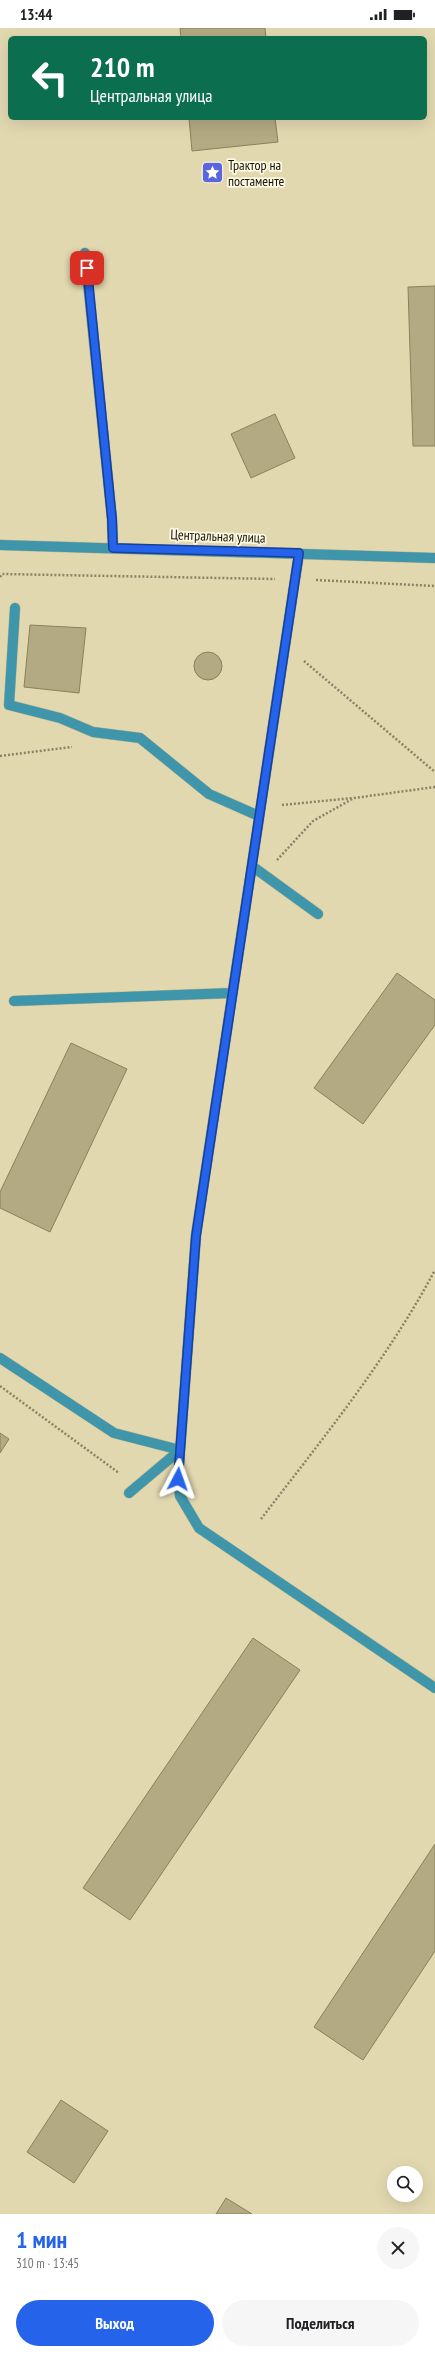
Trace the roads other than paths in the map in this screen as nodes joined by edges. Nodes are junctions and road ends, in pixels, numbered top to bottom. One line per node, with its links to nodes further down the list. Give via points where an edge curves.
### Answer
1 (85, 253): 3 (street)
2 (0, 545): 3 (street, Центральная улица)
3 (113, 548): 4 (street, Центральная улица)
4 (299, 553): 5 (street, Центральная улица); 7 (street)
5 (435, 558)
6 (15, 608): 7 (street, via 9,705 60,718 93,732 140,738 209,794)
7 (259, 816): 8 (street)
8 (252, 866): 9 (street); 10 (street)
9 (318, 914)
10 (232, 993): 11 (street); 13 (street, via 196,1236)
11 (14, 1001)
12 (0, 1358): 13 (street, via 114,1433)
13 (180, 1450): 14 (street); 15 (street, via 180,1496 199,1528)
14 (133, 1490)
15 (435, 1688)

